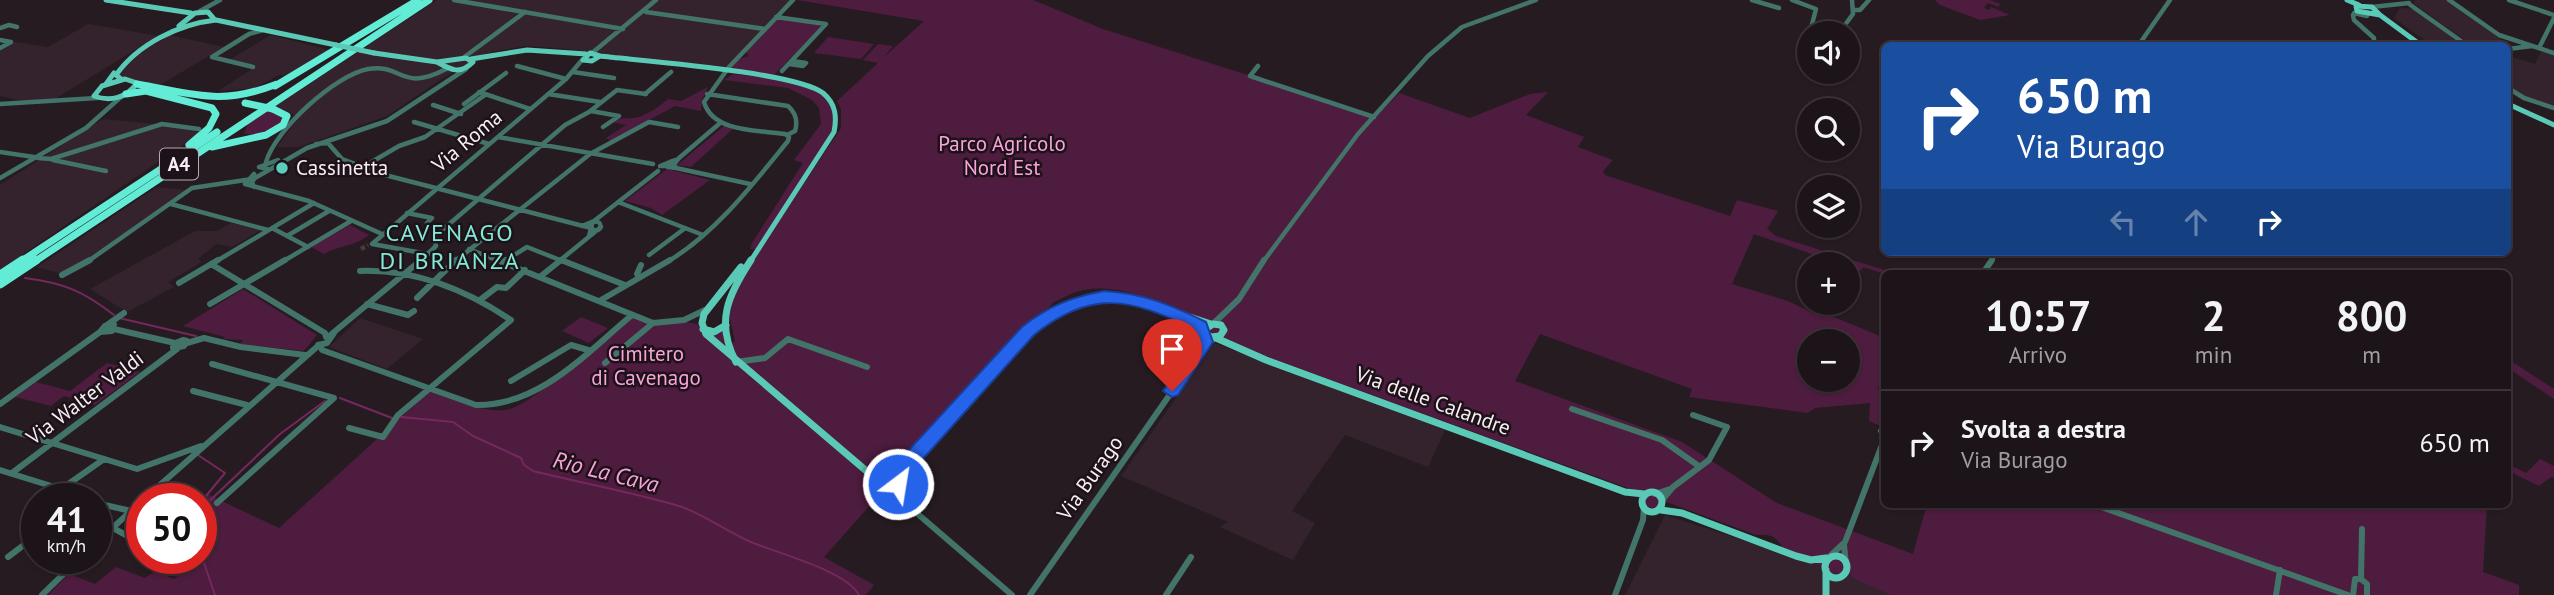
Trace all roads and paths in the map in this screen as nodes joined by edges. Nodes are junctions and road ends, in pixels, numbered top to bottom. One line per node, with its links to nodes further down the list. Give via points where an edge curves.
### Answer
1 (106, 0): 26 (main road)
2 (220, 0): 18 (street)
3 (419, 0): 79 (highway, via 275,86 226,99); 125 (highway, A4)
4 (429, 0): 55 (highway, A4)
5 (454, 0): 24 (street)
6 (659, 0): 25 (street, Via Roma); 39 (street, Via Roma)
7 (793, 0): 30 (street)
8 (1536, 0): 98 (street, via 1458,30)
9 (1752, 0): 19 (street)
10 (1792, 0): 34 (street, via 1816,9)
11 (1852, 0): 20 (street)
12 (1869, 0): 20 (street)
13 (2170, 0): 46 (street)
14 (2347, 0): 21 (main road)
15 (2449, 0): 50 (street, via 2499,35)
16 (2510, 0): 29 (street)
17 (2409, 2): 22 (street); 49 (street)
18 (212, 6): 23 (street); 27 (street)
19 (1779, 8)
20 (1855, 10): 35 (street)
21 (2356, 10): 22 (main road, via 2372,7); 28 (main road); 47 (street)
22 (2380, 11): 28 (main road); 41 (main road)
23 (198, 12): 26 (main road); 27 (main road); 31 (main road)
24 (525, 12): 39 (street); 57 (street)
25 (646, 12): 40 (street); 45 (street, Via Roma)
26 (178, 13): 31 (main road)
27 (209, 13): 32 (main road); 33 (main road)
28 (2369, 16): 41 (main road)
29 (2554, 16): 52 (street)
30 (776, 17): 40 (street); 68 (street, via 826,24)
31 (185, 19): 33 (main road); 75 (main road, via 122,63)
32 (216, 20): 33 (main road); 38 (main road)
33 (197, 21): 73 (main road, via 129,59 116,75)
34 (1813, 21)
35 (1847, 21)
36 (17, 27): 37 (street)
37 (0, 28)
38 (253, 28): 42 (main road); 43 (street)
39 (623, 29): 45 (street, Via Roma)
40 (765, 29): 70 (street)
41 (2398, 29): 48 (main road)
42 (263, 30): 43 (street); 61 (main road, bridge)
43 (249, 34): 65 (street, via 212,58)
44 (0, 40): 51 (street, via 11,42)
45 (608, 42): 56 (street, Via Roma)
46 (2141, 42)
47 (2374, 42)
48 (2416, 42)
49 (2463, 42)
50 (2532, 46): 52 (street); 53 (street)
51 (0, 48)
52 (2539, 48): 54 (street)
53 (2511, 50)
54 (2554, 52)
55 (344, 55): 107 (highway, via 240,131 246,136); 165 (highway, A4)
56 (590, 56): 59 (main road); 59 (main road); 60 (main road); 62 (main road, via 522,52); 67 (street, Via Roma)
57 (463, 58): 58 (main road); 62 (main road)
58 (452, 61): 61 (main road); 66 (main road)
59 (592, 61): 60 (main road); 67 (street, Via Roma)
60 (633, 61): 70 (main road)
61 (437, 62): 66 (main road)
62 (469, 64): 66 (main road); 106 (street, via 387,121)
63 (517, 66): 74 (street)
64 (1258, 66): 98 (street, via 1250,76)
65 (253, 67)
66 (447, 69): 120 (street, via 424,80 376,69 360,71 300,113 265,157); 121 (street, via 449,78 384,120 309,145)
67 (574, 71): 72 (street); 74 (street, Via Roma)
68 (782, 71)
69 (671, 72): 88 (street, via 645,95 617,90)
70 (727, 72): 83 (street); 153 (main road, via 807,84 826,95 836,112 834,132)
71 (506, 74): 78 (street)
72 (614, 78)
73 (121, 79): 75 (main road); 76 (main road)
74 (566, 79): 82 (street, Via Roma)
75 (106, 84): 84 (main road)
76 (137, 84): 79 (highway); 80 (main road)
77 (2511, 90): 93 (street)
78 (479, 92): 81 (street); 90 (street)
79 (181, 93): 87 (highway)
80 (125, 94): 84 (main road); 85 (highway, via 146,91); 94 (street)
81 (485, 94): 95 (street); 97 (street)
82 (548, 94): 88 (street); 95 (street, Via Roma)
83 (707, 94): 100 (street, via 704,109); 108 (street, via 788,106 798,123)
84 (98, 97): 86 (street); 94 (street, via 109,103)
85 (173, 97): 87 (highway); 125 (highway, via 211,106 215,117 209,128)
86 (75, 101): 89 (street)
87 (213, 102): 107 (highway, bridge, via 284,112 287,119)
88 (600, 102): 96 (street)
89 (0, 104)
90 (464, 104)
91 (433, 105): 97 (street)
92 (2511, 105): 101 (main road)
93 (2554, 108)
94 (108, 109): 114 (street)
95 (530, 109): 109 (street, Via Roma)
96 (591, 111): 102 (street, via 619,116); 112 (street)
97 (461, 114): 105 (street)
98 (1374, 117): 184 (street)
99 (414, 122): 105 (street)
100 (719, 124): 108 (street); 122 (street)
101 (2553, 124)
102 (603, 127)
103 (678, 127): 116 (street, via 649,121)
104 (200, 129): 119 (street, via 165,123)
105 (438, 129): 111 (street); 123 (street)
106 (348, 134): 110 (street); 113 (street)
107 (263, 135): 165 (highway, via 222,142 200,153)
108 (787, 135): 132 (street, via 788,141)
109 (497, 137): 111 (street, Via Roma); 112 (street)
110 (316, 144): 113 (street, via 325,142); 121 (street)
111 (489, 144): 134 (street, Via Roma)
112 (542, 145): 116 (street); 135 (street)
113 (333, 147): 123 (street, via 339,158)
114 (53, 149): 118 (street); 119 (street)
115 (0, 152): 117 (street)
116 (592, 153): 122 (street); 139 (street)
117 (16, 155): 118 (street); 127 (street, via 21,161)
118 (36, 158): 119 (street); 127 (street)
119 (56, 160): 126 (street)
120 (266, 162): 121 (street); 124 (street)
121 (273, 165): 124 (street); 128 (street)
122 (665, 166): 132 (street); 136 (street)
123 (363, 167): 134 (street)
124 (259, 168): 128 (street)
125 (158, 170): 166 (highway, A4)
126 (106, 171)
127 (9, 173): 129 (street)
128 (256, 175): 130 (street); 131 (street); 133 (street)
129 (0, 178)
130 (231, 181): 131 (street); 138 (street, via 195,187)
131 (244, 182): 133 (street)
132 (750, 184): 150 (street)
133 (254, 187): 137 (street)
134 (434, 190): 135 (street); 141 (street, Via Roma)
135 (479, 199): 139 (street); 156 (street, via 434,237 436,246)
136 (618, 202): 142 (street); 148 (street)
137 (314, 203): 140 (street); 147 (street)
138 (171, 204): 147 (street); 162 (street)
139 (521, 207): 145 (street, via 580,226); 155 (street)
140 (330, 211): 143 (street); 151 (street)
141 (407, 213): 144 (street, via 432,218); 149 (street, Via Roma)
142 (603, 214): 145 (street); 146 (street)
143 (351, 221): 149 (street); 154 (street)
144 (426, 223)
145 (591, 224): 146 (street); 152 (street)
146 (601, 225): 152 (street)
147 (270, 229): 151 (street); 160 (street)
148 (684, 229): 150 (street); 157 (street)
149 (382, 234): 156 (street, via 372,244)
150 (703, 235): 169 (street, via 680,257)
151 (287, 236): 154 (street)
152 (589, 236): 158 (street)
153 (761, 245): 180 (main road); 183 (main road, via 732,289)
154 (309, 247): 173 (street)
155 (469, 249): 159 (street); 170 (street)
156 (428, 254): 167 (street)
157 (649, 255)
158 (560, 260): 159 (street, via 527,247); 168 (street); 174 (street)
159 (503, 262): 163 (street)
160 (211, 264): 171 (street); 173 (street)
161 (641, 265): 169 (street)
162 (77, 269)
163 (525, 270): 168 (street); 176 (street, via 506,288 497,287)
164 (360, 271): 167 (street)
165 (16, 273): 172 (highway, A4)
166 (0, 275)
167 (403, 275): 170 (street); 179 (street)
168 (541, 276): 177 (street)
169 (639, 278): 174 (street)
170 (432, 281): 175 (street); 176 (street)
171 (179, 283)
172 (0, 284)
173 (244, 284): 178 (street); 198 (street)
174 (625, 285): 177 (street)
175 (417, 298)
176 (480, 300): 211 (street, via 511,320)
177 (601, 300): 185 (street)
178 (209, 304)
179 (367, 304): 181 (street, via 408,315); 198 (street)
180 (708, 309): 183 (main road); 186 (street); 192 (main road)
181 (414, 311)
182 (124, 313): 190 (street)
183 (726, 313): 191 (main road)
184 (1226, 314): 189 (street); 194 (street)
185 (632, 315): 188 (street); 202 (street)
186 (684, 320): 188 (street); 192 (street)
187 (1194, 321): 189 (main road); 196 (main road); 224 (main road, via 1150,302 1120,296 1088,298 1055,311 1028,331)
188 (653, 323): 206 (street)
189 (1212, 324): 194 (main road); 196 (main road)
190 (107, 325): 193 (street, via 116,325); 195 (street)
191 (726, 325): 192 (main road, via 712,332); 205 (main road, via 725,344)
192 (703, 328): 205 (main road)
193 (114, 329): 195 (street); 200 (street)
194 (1224, 330): 197 (main road, Via Burago); 199 (main road)
195 (100, 331): 213 (street)
196 (1204, 333): 197 (main road); 201 (street, Via Burago)
197 (1216, 338): 199 (main road, Via delle Calandre); 201 (street, Via Burago)
198 (324, 340): 203 (street); 203 (street); 204 (street)
199 (1231, 343): 235 (main road, Via delle Calandre, via 1266,360)
200 (176, 346): 204 (street, Via Walter Valdi, via 204,338 241,347); 219 (street, Via Walter Valdi)
201 (1203, 347): 261 (street, Via Burago)
202 (588, 350): 210 (street, via 571,345); 211 (street, via 532,395 508,405 476,405)
203 (325, 351): 211 (street)
204 (307, 353): 209 (street)
205 (736, 362): 208 (street, via 765,358 788,340); 227 (main road)
206 (605, 363)
207 (212, 364): 209 (street)
208 (867, 367)
209 (274, 382): 214 (street); 239 (street, via 334,398)
210 (511, 382)
211 (430, 388): 218 (street, via 397,415 380,438)
212 (193, 391): 214 (street)
213 (0, 404)
214 (247, 405): 220 (street)
215 (1572, 409): 223 (street, via 1662,440)
216 (1693, 415): 223 (street, via 1727,427 1709,460)
217 (0, 427): 219 (street)
218 (349, 429)
219 (52, 442): 222 (street); 226 (street, Via Walter Valdi)
220 (201, 446): 222 (street, via 137,469); 231 (street)
221 (1881, 446): 247 (street)
222 (104, 459): 230 (street)
223 (1700, 467): 234 (street)
224 (904, 468): 228 (main road); 232 (main road)
225 (0, 470): 226 (street)
226 (12, 473): 229 (street)
227 (870, 474): 228 (main road); 233 (main road)
228 (887, 478): 232 (main road); 233 (main road)
229 (43, 483)
230 (70, 483)
231 (161, 483)
232 (898, 485): 233 (main road, via 892,494 881,496); 259 (street, via 905,503)
233 (874, 486)
234 (1673, 487): 237 (street); 238 (street)
235 (1625, 492): 236 (main road, Via delle Calandre); 240 (main road, Via delle Calandre)
236 (1644, 494): 237 (main road, Via delle Calandre); 240 (main road)
237 (1655, 494): 238 (main road, Via delle Calandre)
238 (1663, 500): 240 (main road); 242 (main road, Via delle Calandre)
239 (217, 503)
240 (1649, 508): 242 (main road, Via delle Calandre); 263 (street)
241 (2104, 508): 255 (street)
242 (1682, 513): 251 (main road, Via delle Calandre)
243 (126, 516): 244 (street)
244 (113, 528): 246 (street)
245 (2362, 529): 258 (street)
246 (126, 535)
247 (1844, 542): 252 (street); 253 (street)
248 (21, 547): 249 (street)
249 (8, 557)
250 (1191, 557): 262 (street)
251 (1807, 558): 252 (main road, Via delle Calandre); 254 (main road, Via delle Calandre)
252 (1828, 558): 253 (main road); 254 (main road, via 1823,563)
253 (1846, 564): 257 (main road, via 1848,571)
254 (1825, 570): 257 (main road, Via delle Calandre); 264 (main road)
255 (2280, 570): 265 (street); 266 (street)
256 (63, 574): 260 (street)
257 (1842, 576): 264 (main road)
258 (2361, 579): 267 (street, via 2355,579); 268 (street, via 2367,584)
259 (1010, 593)
260 (41, 595)
261 (1030, 595)
262 (1167, 595)
263 (1615, 595)
264 (1826, 595)
265 (2276, 595)
266 (2348, 595)
267 (2353, 595)
268 (2367, 595)

